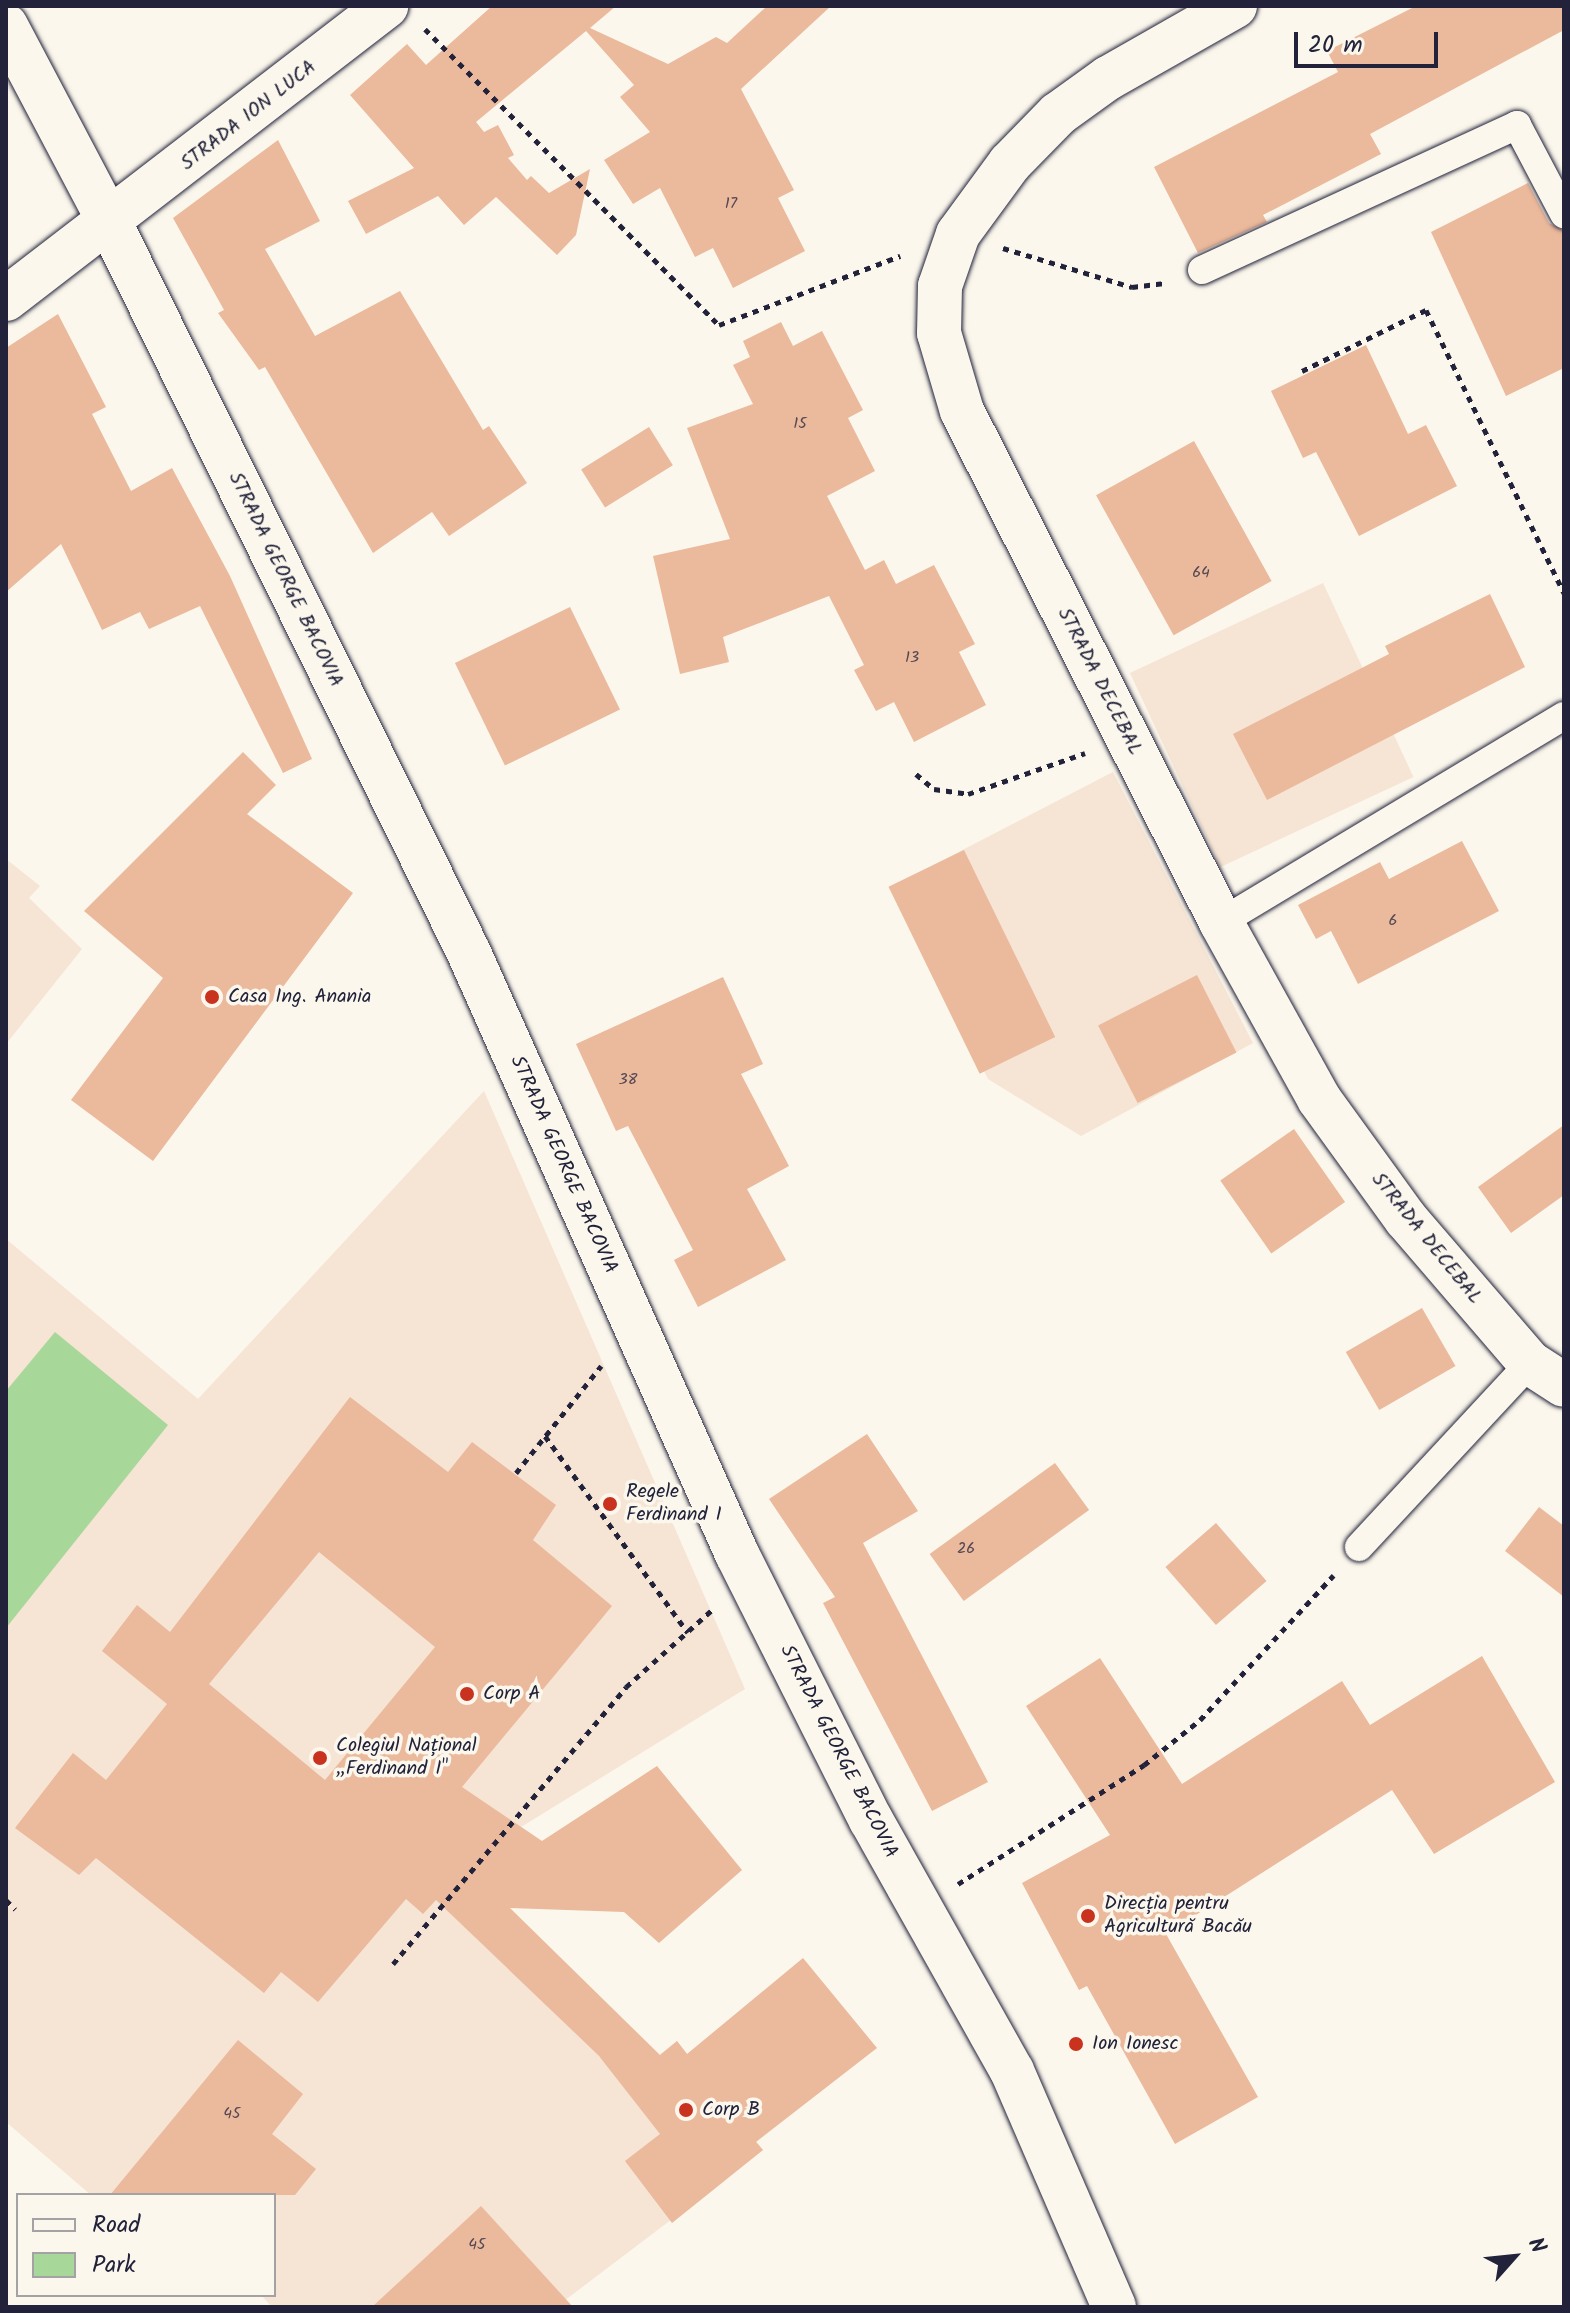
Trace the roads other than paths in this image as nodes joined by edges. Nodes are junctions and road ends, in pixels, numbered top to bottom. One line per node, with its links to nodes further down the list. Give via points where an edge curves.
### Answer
1 (1235, 6): 9 (street, STRADA DECEBAL, via 1108,78 1058,114 1010,163 958,234 940,286 939,333 962,411)
2 (399, 12): 5 (street, STRADA ION LUCA)
3 (6, 26): 5 (street, STRADA GEORGE BACOVIA)
4 (1564, 214): 6 (lane, via 1517,125)
5 (110, 223): 7 (street, STRADA ION LUCA); 12 (street, STRADA GEORGE BACOVIA, via 469,953 737,1554 920,1908 1012,2071)
6 (1202, 270)
7 (6, 299)
8 (1564, 716): 9 (lane)
9 (1221, 922): 10 (street, STRADA DECEBAL, via 1319,1099 1406,1219)
10 (1547, 1374): 11 (lane)
11 (1359, 1547)
12 (1114, 2307)

